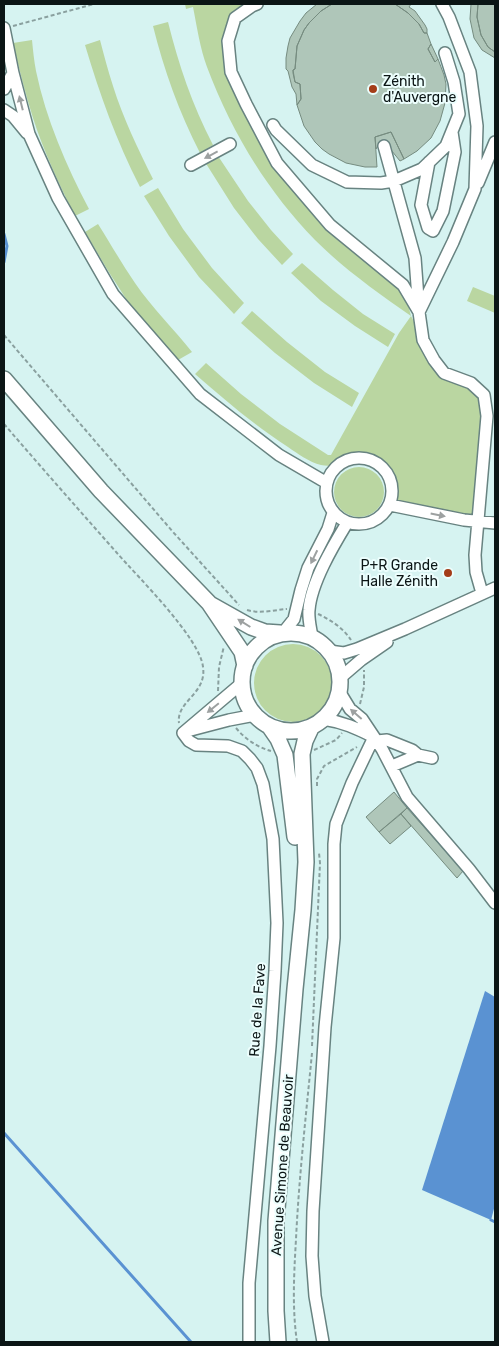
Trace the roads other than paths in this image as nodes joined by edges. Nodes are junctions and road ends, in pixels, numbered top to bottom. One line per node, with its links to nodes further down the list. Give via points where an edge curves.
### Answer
1 (257, 4): 19 (street, via 234,18 228,41 231,72 259,130 277,163 330,226 404,284)
2 (442, 4): 18 (street, via 470,72 477,126)
3 (4, 28): 5 (street)
4 (445, 53): 9 (street, via 459,114)
5 (13, 73): 6 (street); 10 (street, one-way to 5)
6 (4, 89)
7 (4, 110): 10 (street)
8 (273, 125): 17 (street, via 312,165 347,182)
9 (452, 132): 14 (street, via 446,146); 14 (street, via 455,152 443,211 434,231 428,228 421,205)
10 (29, 134): 21 (street, via 58,198 113,294 200,394 278,454)
11 (495, 142): 16 (street)
12 (230, 144): 15 (street, one-way to 15)
13 (384, 146): 17 (street)
14 (430, 162): 17 (street)
15 (191, 165)
16 (490, 169): 18 (street)
17 (394, 181): 19 (street, via 416,258)
18 (475, 189): 19 (street)
19 (419, 312): 24 (street, via 423,340 444,373 471,383 484,395 487,416)
20 (4, 379): 29 (main road, via 101,492)
21 (327, 483): 22 (street, via 338,465 359,458 370,460 388,473 393,495); 23 (street, via 326,494)
22 (390, 505): 24 (street, one-way to 24); 25 (street, via 377,520 362,525)
23 (333, 513): 25 (street); 30 (street, one-way to 30, via 301,590)
24 (478, 522): 26 (street); 28 (street, via 475,555)
25 (347, 523): 30 (street, via 332,547)
26 (495, 523)
27 (495, 588): 28 (street)
28 (482, 593): 31 (street)
29 (209, 603): 32 (main road, one-way to 29, via 251,628); 34 (main road, via 236,641)
30 (303, 610): 32 (street); 33 (street)
31 (405, 630): 33 (street, via 398,627 354,645); 33 (street, via 344,653); 36 (street, via 361,660)
32 (282, 634): 33 (main road, via 298,633); 34 (main road, via 259,645)
33 (322, 645): 36 (main road, via 336,663)
34 (244, 666): 35 (main road)
35 (242, 683): 37 (main road, via 248,706); 40 (street, one-way to 40)
36 (339, 685): 38 (main road, via 333,707); 41 (street, one-way to 36, via 350,709)
37 (255, 715): 39 (main road); 40 (street)
38 (313, 725): 39 (main road, via 293,731); 41 (street, via 338,722); 45 (main road, via 302,754); 45 (main road, via 297,755 300,888)
39 (269, 726): 47 (main road, via 285,755 294,826)
40 (183, 732): 48 (street, Rue de la Fave, via 189,741 196,744 228,746 242,751 250,759 263,784 273,839 277,923 275,971 249,1283)
41 (376, 739): 42 (street, via 397,743); 44 (street); 50 (street, via 352,783 336,824 334,844 334,938 325,1027 312,1256)
42 (418, 755): 43 (street); 44 (street)
43 (432, 758)
44 (392, 766): 46 (street, via 406,797 469,868)
45 (304, 896): 47 (main road)
46 (495, 903)
47 (294, 989): 49 (main road, Avenue Simone de Beauvoir, via 276,1221)
48 (249, 1342)
49 (278, 1342)
50 (323, 1342)

